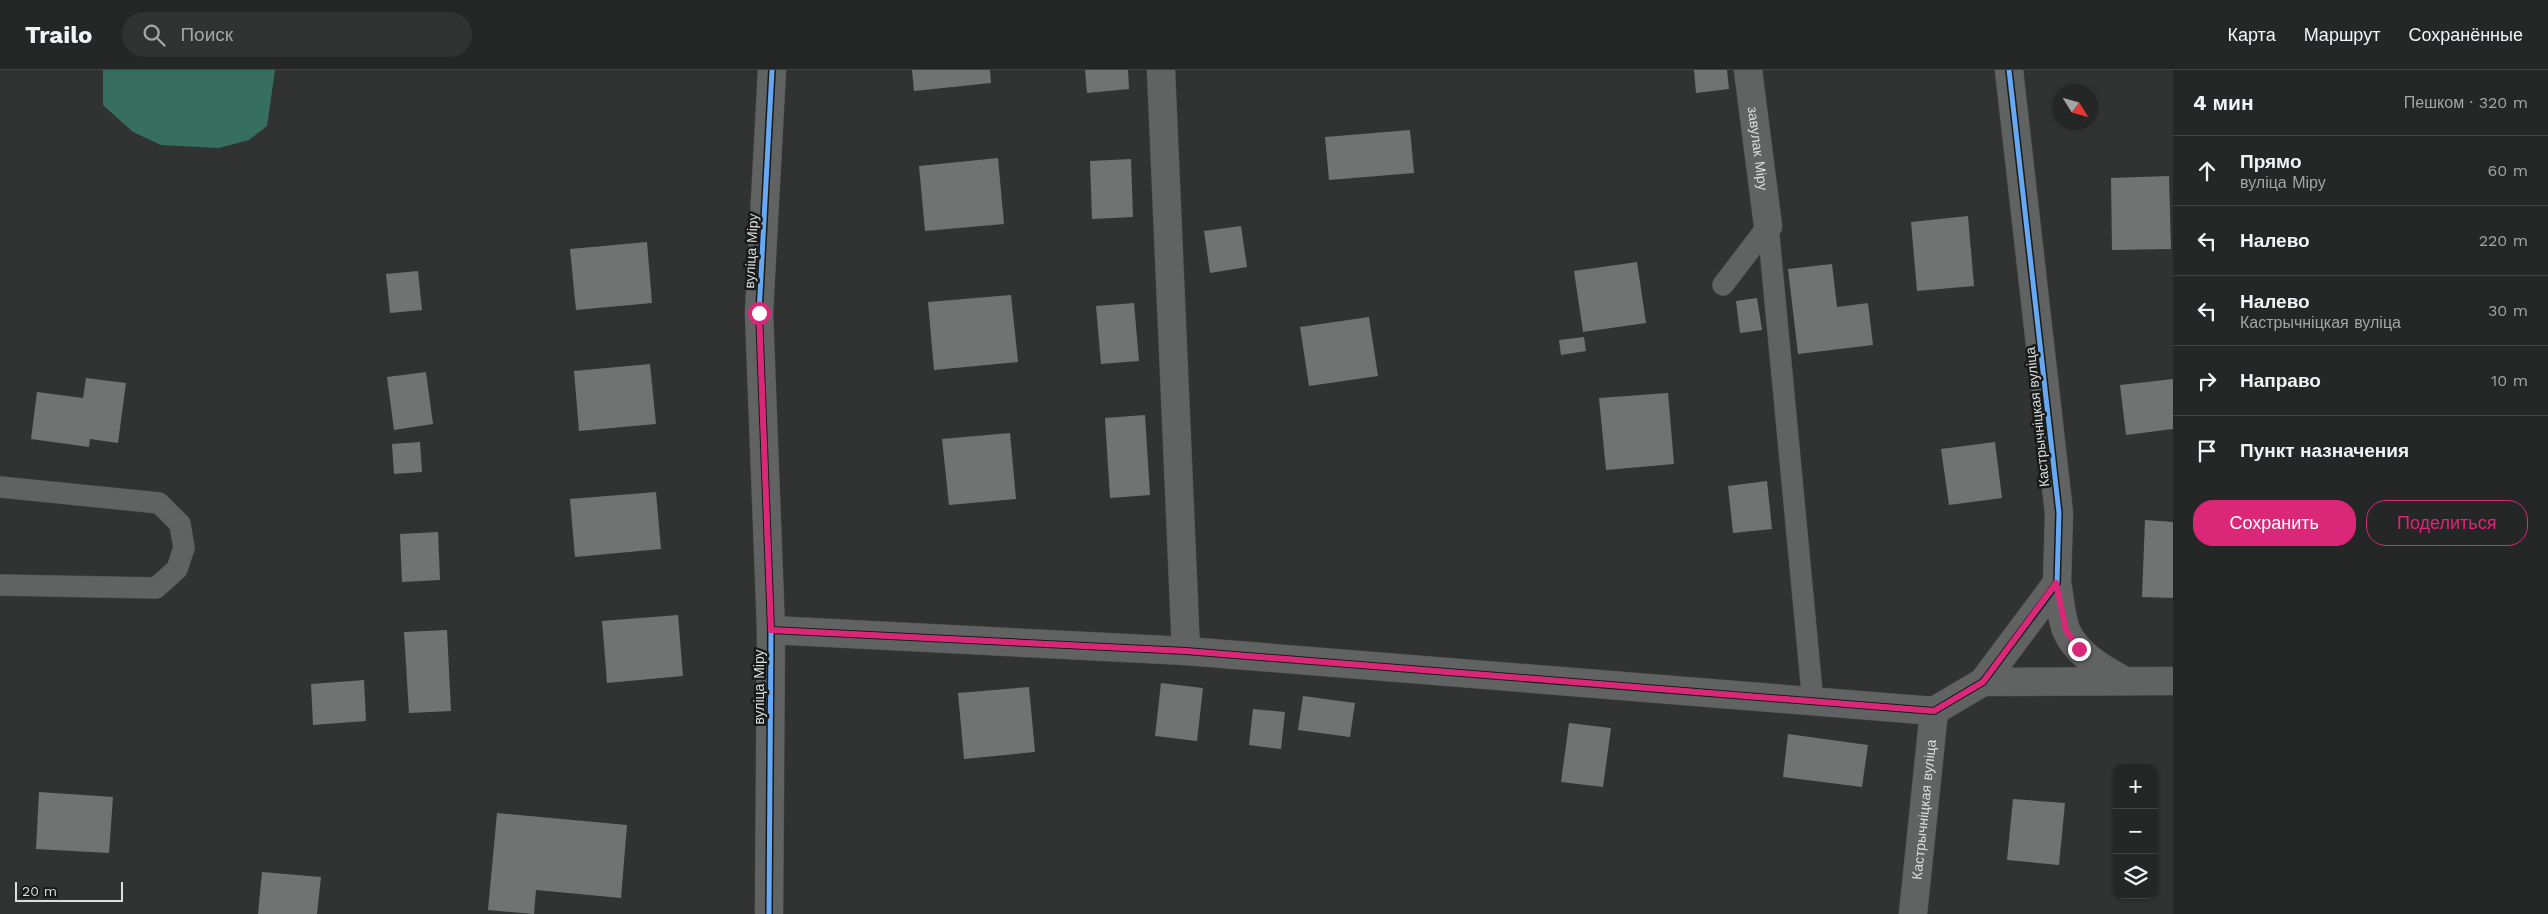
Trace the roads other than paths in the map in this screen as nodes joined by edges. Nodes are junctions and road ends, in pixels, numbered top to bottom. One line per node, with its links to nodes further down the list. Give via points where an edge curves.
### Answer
1 (772, 70): 10 (street, вуліца Міру, via 759,313)
2 (1161, 70): 11 (street)
3 (1748, 70): 5 (street, завулак Міру)
4 (2009, 70): 8 (street, Кастрычніцкая вуліца, via 2059,513)
5 (1768, 226): 6 (lane); 15 (lane)
6 (1723, 285)
7 (0, 488): 9 (lane, via 159,503 180,524 184,548 177,569 156,588)
8 (2056, 583): 13 (street); 14 (street, Кастрычніцкая вуліца, via 2066,630 2079,649)
9 (0, 585)
10 (771, 630): 11 (street); 17 (street, вуліца Міру)
11 (1186, 651): 15 (street)
12 (2173, 681): 14 (street)
13 (1983, 682): 14 (street); 16 (street)
14 (2125, 682)
15 (1813, 703): 16 (street)
16 (1934, 711): 18 (street, Кастрычніцкая вуліца)
17 (769, 914)
18 (1913, 914)

